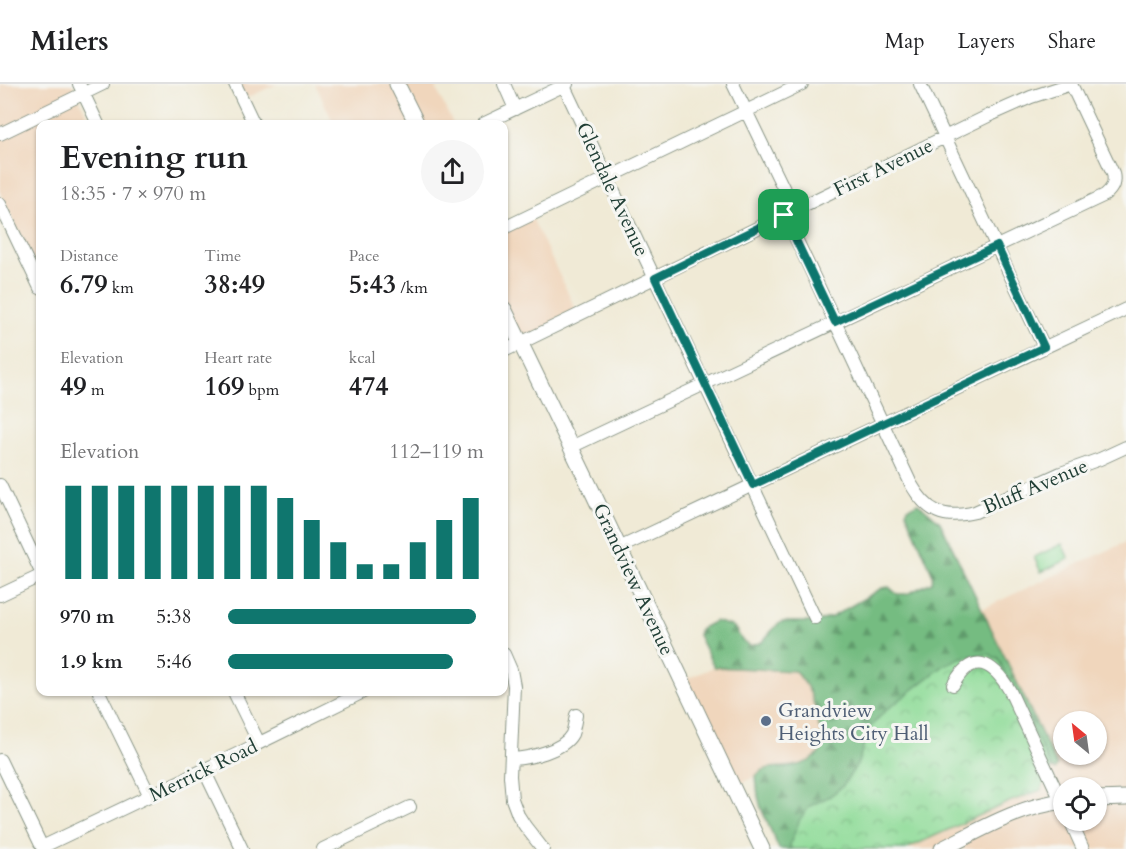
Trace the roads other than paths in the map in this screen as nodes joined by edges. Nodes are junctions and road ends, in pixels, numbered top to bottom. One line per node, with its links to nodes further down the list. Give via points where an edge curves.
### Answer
1 (103, 84): 10 (street)
2 (235, 84): 14 (street)
3 (397, 84): 15 (main road)
4 (504, 84): 11 (street)
5 (733, 84): 12 (street)
6 (802, 84): 12 (street)
7 (920, 84): 18 (street)
8 (1071, 84): 18 (street, First Avenue, via 1031,97); 23 (street, via 1113,173 1113,186 1105,195)
9 (566, 85): 11 (street); 19 (street, Glendale Avenue)
10 (81, 89): 13 (street); 17 (street)
11 (515, 109): 16 (street)
12 (747, 111): 19 (street); 21 (street)
13 (96, 120)
14 (252, 120)
15 (415, 120)
16 (492, 120)
17 (0, 134)
18 (945, 137): 21 (street, First Avenue); 23 (street)
19 (608, 178): 22 (street); 24 (street, Glendale Avenue)
20 (0, 204): 25 (street)
21 (789, 213): 24 (street, First Avenue); 28 (street)
22 (508, 226)
23 (997, 246): 28 (street); 30 (street)
24 (655, 278): 29 (street, First Avenue); 32 (street, Glendale Avenue)
25 (36, 280)
26 (1126, 309): 30 (street)
27 (508, 317): 29 (main road, Grandview Avenue)
28 (835, 322): 32 (street); 33 (street)
29 (521, 343): 31 (street, First Avenue); 34 (main road, Grandview Avenue)
30 (1044, 347): 33 (street)
31 (508, 349)
32 (705, 384): 34 (street); 37 (street, Glendale Avenue)
33 (882, 423): 35 (street, Bluff Avenue, via 918,495 932,510 952,515 975,512); 37 (street)
34 (571, 447): 38 (main road, Grandview Avenue)
35 (1126, 447)
36 (0, 485): 39 (street)
37 (753, 485): 38 (street); 42 (street, Glendale Avenue)
38 (619, 548): 64 (main road, Grandview Avenue)
39 (36, 562)
40 (36, 578): 41 (street)
41 (0, 595)
42 (816, 618)
43 (508, 663): 50 (street, via 514,686)
44 (953, 685): 53 (street, via 969,666 978,664 991,667 1002,677)
45 (101, 696): 54 (street)
46 (236, 696): 49 (street)
47 (358, 696): 49 (street, Merrick Road)
48 (576, 715): 50 (street, via 566,741 536,756)
49 (259, 743): 52 (street, Merrick Road)
50 (512, 759): 63 (street, via 514,806)
51 (0, 760): 60 (street)
52 (204, 770): 54 (street, Merrick Road); 61 (street)
53 (1053, 782)
54 (150, 796): 60 (street, Merrick Road)
55 (1126, 798): 56 (main road)
56 (1107, 799)
57 (1053, 804): 65 (main road, via 1017,813)
58 (410, 807): 62 (street)
59 (1075, 831): 66 (street)
60 (43, 848)
61 (242, 849)
62 (323, 849)
63 (543, 849)
64 (762, 849)
65 (942, 849)
66 (1083, 849)

